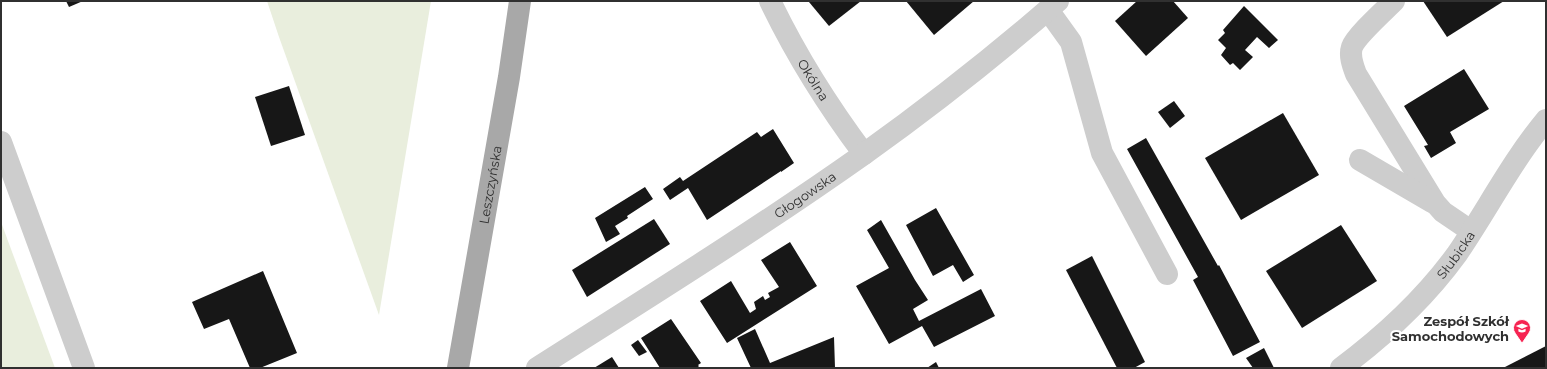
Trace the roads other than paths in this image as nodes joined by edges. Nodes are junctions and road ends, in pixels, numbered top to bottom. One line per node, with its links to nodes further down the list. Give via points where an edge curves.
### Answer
1 (520, 1): 13 (main road, Leszczyńska)
2 (770, 1): 7 (street, Okólna, via 813,80)
3 (1394, 1): 9 (street, via 1355,41 1351,50 1353,66)
4 (1053, 5): 7 (street, Głogowska, via 957,84); 11 (street, via 1071,42 1102,153)
5 (1546, 120): 10 (street, Słubicka)
6 (1, 142): 12 (street)
7 (864, 154): 14 (street, Głogowska, via 760,225)
8 (1360, 160): 9 (street)
9 (1435, 203): 10 (street, via 1443,212)
10 (1471, 231): 15 (street, Słubicka, via 1450,263 1421,297)
11 (1167, 274)
12 (84, 368)
13 (458, 368)
14 (537, 368)
15 (1340, 368)

